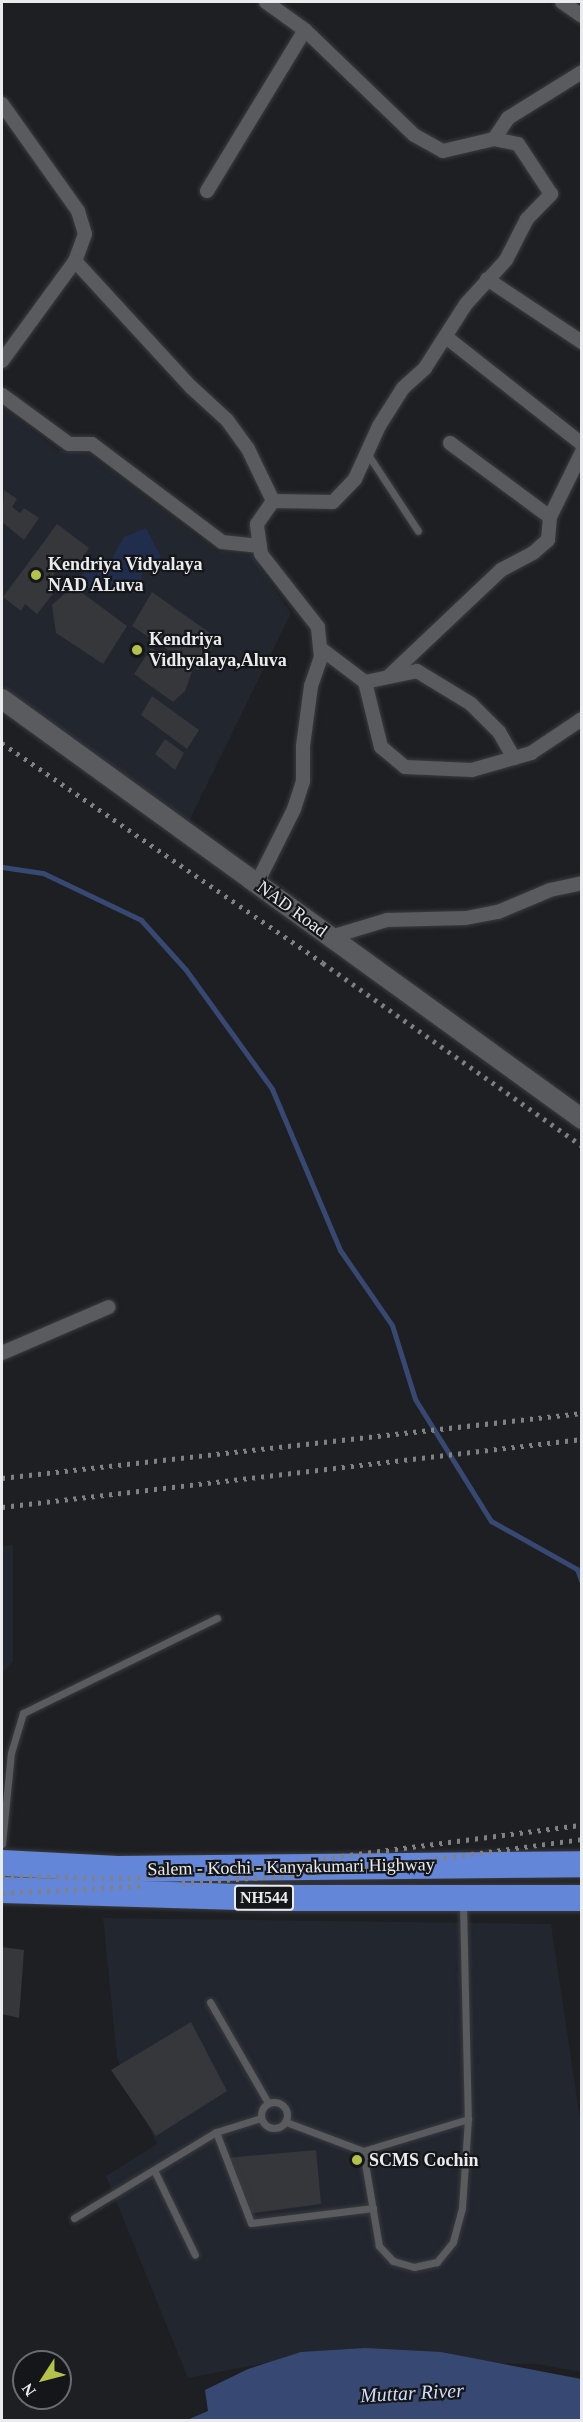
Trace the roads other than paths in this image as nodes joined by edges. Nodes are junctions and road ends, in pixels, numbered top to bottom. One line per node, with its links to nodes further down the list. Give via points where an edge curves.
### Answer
1 (266, 2): 4 (street)
2 (562, 2): 3 (street)
3 (582, 16)
4 (305, 30): 7 (street, via 414,135 443,151); 8 (street)
5 (582, 72): 7 (street, via 508,118)
6 (2, 104): 9 (street, via 78,211 85,234)
7 (494, 139): 10 (street, via 518,144 551,194 527,219 506,260)
8 (207, 191)
9 (75, 261): 13 (street); 19 (street, via 191,387 227,420 248,449)
10 (487, 279): 11 (street); 12 (street)
11 (446, 337): 16 (street); 18 (street, via 425,368 403,388)
12 (582, 342)
13 (2, 361)
14 (2, 395): 22 (street, via 69,444 92,444 222,542)
15 (450, 443): 20 (street)
16 (582, 444)
17 (582, 452): 20 (street)
18 (367, 453): 19 (street, via 355,479 333,502); 21 (lane)
19 (273, 501): 22 (street, via 257,524)
20 (550, 517): 24 (street, via 548,540 501,570)
21 (418, 531)
22 (260, 546): 23 (street, via 283,588 318,627)
23 (320, 648): 25 (street); 29 (street, via 303,746 303,781 294,809)
24 (390, 675): 25 (street); 28 (street, via 417,671 471,704 499,732)
25 (365, 682): 28 (street, via 381,747 405,767 437,772 472,770)
26 (2, 699): 29 (street, NAD Road)
27 (582, 719): 28 (street, via 531,753)
28 (514, 758)
29 (257, 883): 31 (street, NAD Road)
30 (582, 883): 31 (street, via 550,890 498,912 466,918 387,920)
31 (331, 937): 32 (street, NAD Road)
32 (582, 1119)
33 (109, 1307): 34 (street)
34 (2, 1353)
35 (217, 1618): 36 (lane, via 23,1713 11,1753)
36 (2, 1844)
37 (2, 1863): 38 (highway, Salem - Kochi - Kanyakumari Highway / NH544, via 118,1869)
38 (582, 1864)
39 (2, 1890): 40 (highway, Salem - Kochi - Kanyakumari Highway / NH544, via 111,1896)
40 (463, 1897): 41 (highway, Salem - Kochi - Kanyakumari Highway / NH544); 45 (lane)
41 (582, 1898)
42 (210, 2002): 43 (lane)
43 (268, 2103): 44 (lane); 46 (lane, via 284,2106)
44 (261, 2118): 46 (lane, via 267,2126 275,2128); 47 (lane)
45 (468, 2118): 48 (lane); 50 (lane, via 462,2208 453,2242 437,2262 414,2267 393,2261 379,2246)
46 (286, 2122): 48 (lane)
47 (216, 2132): 49 (lane); 50 (lane, via 251,2223)
48 (363, 2151): 50 (lane)
49 (154, 2170): 51 (lane); 52 (lane)
50 (374, 2208)
51 (74, 2218)
52 (195, 2255)

